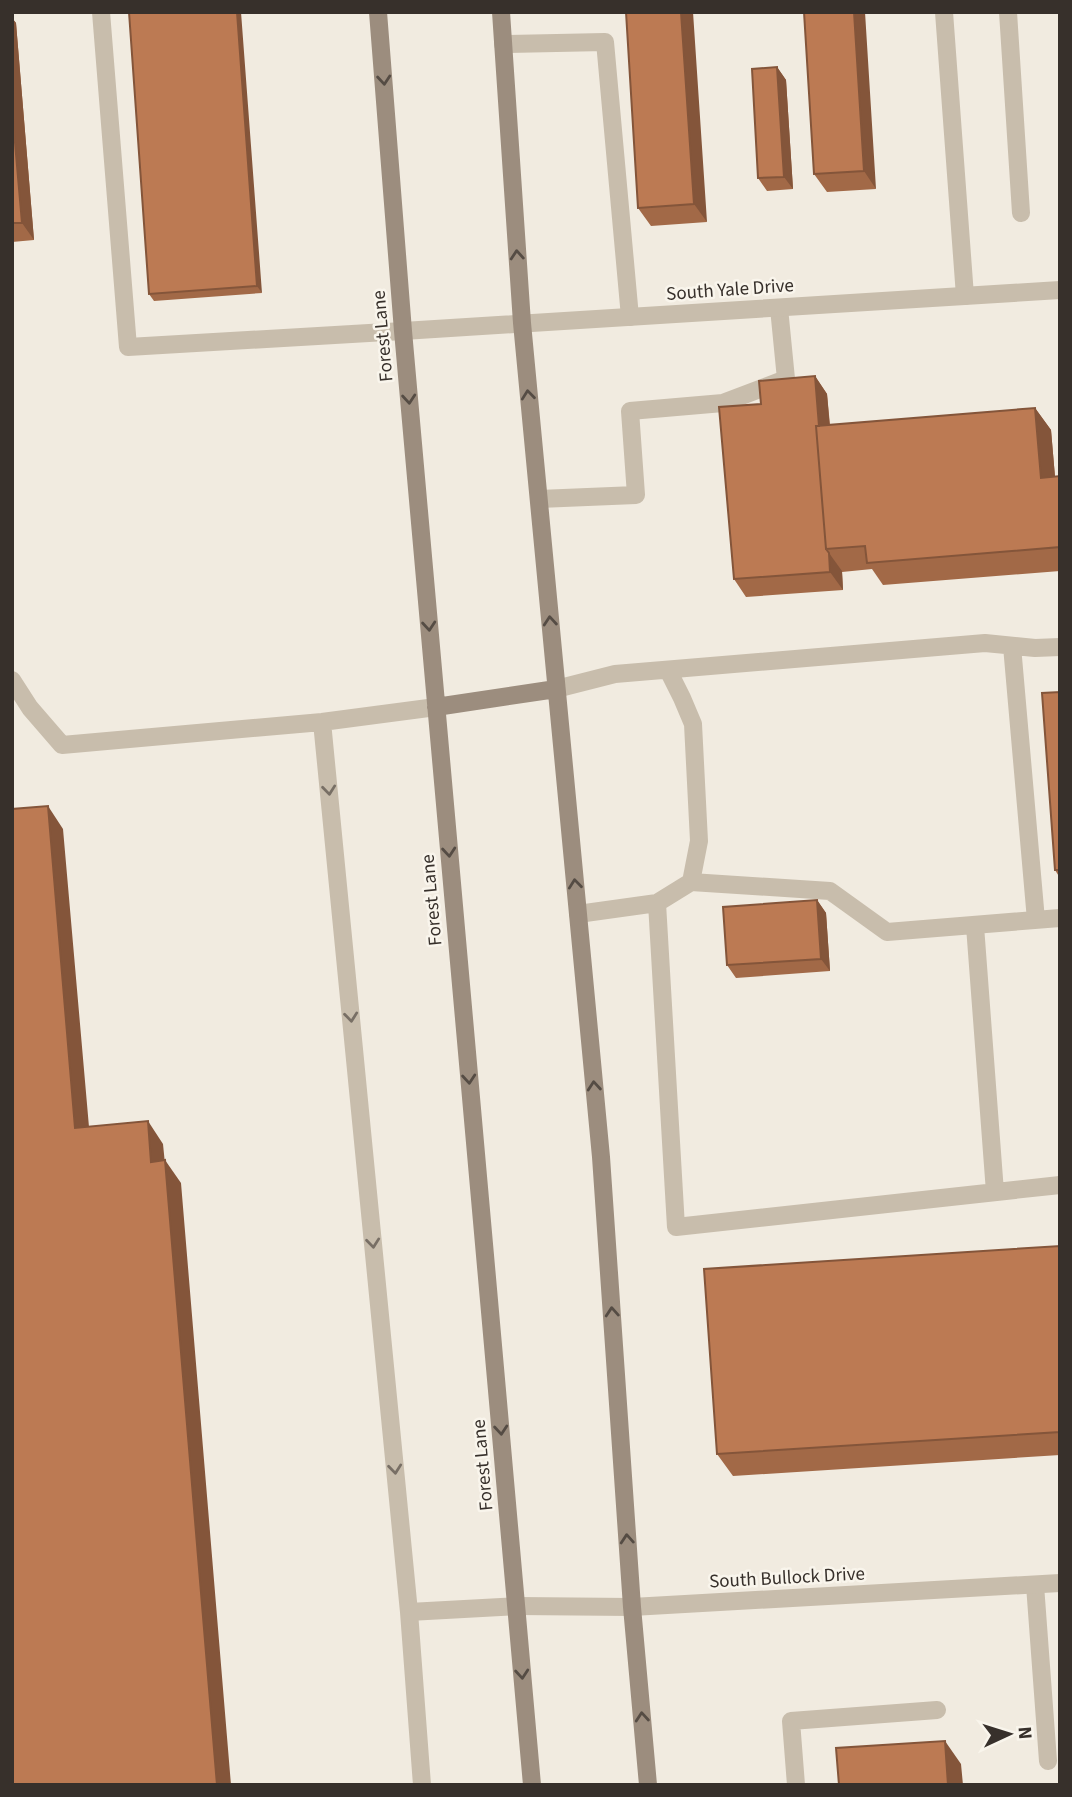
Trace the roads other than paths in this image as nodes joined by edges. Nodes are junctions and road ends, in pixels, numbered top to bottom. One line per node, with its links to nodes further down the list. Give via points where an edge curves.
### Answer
1 (101, 12): 13 (street, South Yale Drive, via 128,347)
2 (378, 12): 13 (main road, Forest Lane, one-way to 13)
3 (501, 12): 6 (main road)
4 (944, 12): 9 (street)
5 (1008, 12): 7 (street)
6 (503, 44): 11 (street, via 605,42); 12 (main road, one-way to 6)
7 (1021, 213)
8 (1060, 290): 9 (street, South Yale Drive)
9 (965, 296): 10 (street, South Yale Drive)
10 (779, 308): 11 (street, South Yale Drive); 14 (street, via 786,379 723,403 630,411 636,495)
11 (630, 317): 12 (street, South Yale Drive)
12 (522, 323): 13 (street, South Yale Drive); 14 (main road, one-way to 12)
13 (403, 331): 20 (main road, Forest Lane, one-way to 20)
14 (539, 499): 19 (main road, one-way to 14)
15 (1012, 646): 16 (street); 17 (street, via 985,643); 26 (street)
16 (1060, 647)
17 (668, 670): 19 (street, via 615,674); 22 (street, via 693,724 699,841)
18 (12, 680): 21 (street, via 62,746)
19 (556, 689): 20 (main road); 24 (main road, one-way to 19)
20 (436, 708): 21 (street); 32 (main road, Forest Lane, one-way to 32)
21 (322, 722): 34 (street, one-way to 34)
22 (691, 882): 23 (street); 27 (street, via 830,891 887,932)
23 (657, 903): 24 (street); 29 (street, via 676,1227)
24 (578, 914): 33 (main road, one-way to 24, via 601,1157)
25 (1060, 918): 26 (street)
26 (1035, 920): 27 (street)
27 (975, 926): 29 (street)
28 (1060, 1185): 29 (street)
29 (995, 1192)
30 (1060, 1584): 31 (street, South Bullock Drive)
31 (1035, 1585): 33 (street, South Bullock Drive); 36 (street)
32 (517, 1606): 33 (street, South Bullock Drive); 34 (street, South Bullock Drive); 38 (main road, Forest Lane, one-way to 38)
33 (632, 1607): 39 (main road, one-way to 33)
34 (409, 1612): 37 (street)
35 (937, 1710): 40 (street, via 791,1721)
36 (1048, 1761)
37 (422, 1785)
38 (532, 1785)
39 (648, 1785)
40 (796, 1785)

